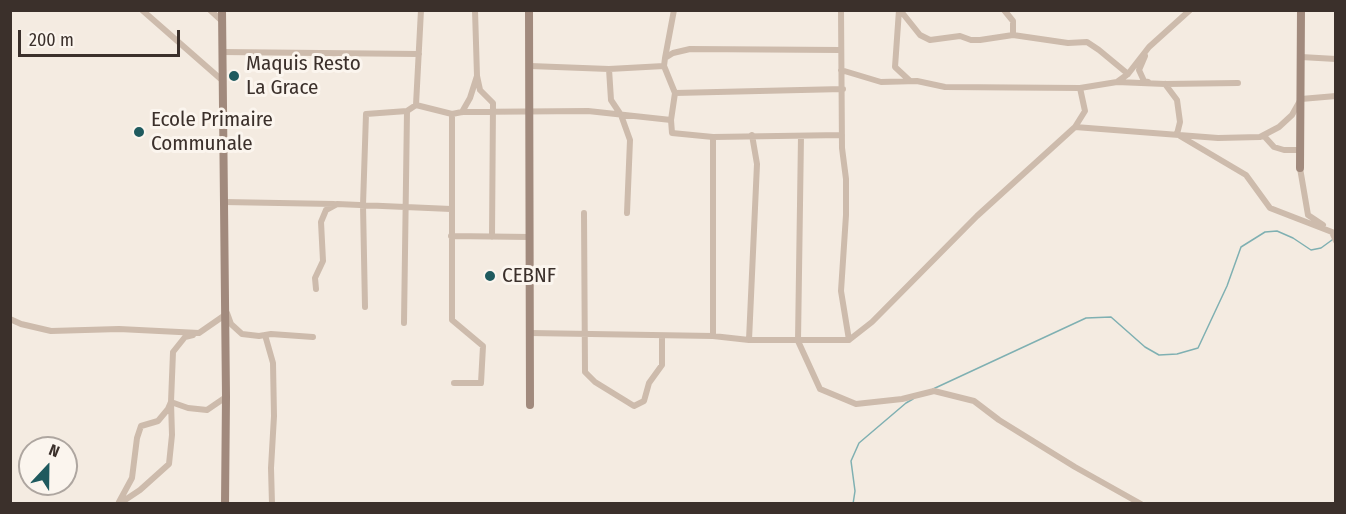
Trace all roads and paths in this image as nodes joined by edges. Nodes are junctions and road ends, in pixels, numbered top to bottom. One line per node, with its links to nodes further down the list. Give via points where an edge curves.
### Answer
1 (142, 10): 27 (street)
2 (210, 10): 13 (street)
3 (222, 10): 13 (street)
4 (420, 10): 18 (street)
5 (475, 10): 26 (street)
6 (529, 10): 22 (street)
7 (674, 10): 21 (street)
8 (841, 10): 16 (street)
9 (899, 10): 14 (street, via 920,35 930,40 960,36 980,40); 28 (street, via 895,67)
10 (1004, 10): 14 (street, via 1013,21)
11 (1190, 10): 15 (street)
12 (1301, 10): 19 (street)
13 (222, 21): 17 (street)
14 (1013, 35): 25 (street, via 1087,42)
15 (1149, 47): 25 (street); 30 (street, via 1139,70 1144,81)
16 (840, 50): 21 (street, via 690,49 673,53); 24 (street)
17 (222, 52): 18 (street); 27 (street)
18 (419, 54): 38 (street)
19 (1301, 57): 20 (street); 37 (street)
20 (1335, 59)
21 (664, 62): 23 (street); 35 (street)
22 (530, 66): 23 (street); 39 (street)
23 (609, 69): 44 (street, via 611,100)
24 (842, 70): 28 (street, via 881,82); 34 (street)
25 (1128, 74): 29 (street)
26 (477, 76): 41 (street); 42 (street, via 480,90 493,103)
27 (223, 81): 55 (street)
28 (910, 81): 33 (street, via 945,87)
29 (1116, 82): 30 (street); 33 (street)
30 (1150, 83): 32 (street)
31 (1238, 83): 32 (street)
32 (1165, 84): 47 (street, via 1177,99)
33 (1080, 88): 46 (street, via 1085,111)
34 (843, 89): 35 (street); 49 (street)
35 (675, 93): 45 (street)
36 (1335, 96): 37 (street)
37 (1301, 99): 51 (street, via 1292,115); 53 (street)
38 (416, 105): 40 (street); 43 (street)
39 (531, 110): 42 (street); 44 (street); 65 (street)
40 (407, 111): 57 (street, via 366,114); 58 (street)
41 (462, 112): 42 (street); 43 (street)
42 (493, 112): 64 (street)
43 (452, 114): 59 (street)
44 (621, 115): 45 (street); 61 (street, via 630,140)
45 (671, 120): 52 (street, via 672,133)
46 (1075, 127): 47 (street); 80 (street)
47 (1177, 134): 51 (street, via 1218,138); 62 (street, via 1246,175 1270,208)
48 (752, 135): 50 (street); 52 (street); 79 (street, via 757,164)
49 (843, 135): 50 (street); 80 (street, via 846,215 842,291)
50 (801, 136): 81 (street)
51 (1264, 136): 53 (street, via 1274,147)
52 (713, 137): 77 (street)
53 (1300, 150): 54 (street)
54 (1300, 168): 62 (street, via 1308,214)
55 (224, 202): 56 (street); 69 (street)
56 (337, 204): 57 (street); 67 (street, via 326,210 321,222 323,261 315,278)
57 (363, 205): 58 (street); 68 (street)
58 (405, 207): 59 (street); 71 (street)
59 (451, 209): 63 (street)
60 (584, 213): 74 (street)
61 (627, 213)
62 (1332, 232): 66 (street)
63 (451, 236): 64 (street); 82 (street, via 452,320 483,346 481,383)
64 (492, 237): 65 (street)
65 (530, 237): 73 (street)
66 (1335, 241)
67 (316, 289)
68 (364, 308)
69 (225, 311): 72 (street); 75 (street, via 242,334); 83 (street)
70 (10, 319): 72 (street, via 51,331)
71 (404, 323)
72 (199, 333): 84 (street, via 185,337 173,352)
73 (530, 333): 74 (street); 85 (street)
74 (586, 334): 76 (street); 76 (street, via 585,372 634,405 644,401 649,383 662,365)
75 (264, 335): 78 (street); 90 (street, via 273,363)
76 (662, 336): 77 (street)
77 (713, 336): 79 (street)
78 (313, 337)
79 (749, 340): 81 (street)
80 (849, 340): 81 (street)
81 (798, 341): 91 (street, via 820,389 856,404 934,391 974,401 1075,467)
82 (454, 383)
83 (226, 397): 84 (street, via 207,410); 89 (street)
84 (171, 402): 86 (street, via 169,464); 87 (street, via 158,421 141,426 132,478)
85 (530, 405)
86 (132, 495): 87 (street); 88 (street)
87 (119, 503)
88 (132, 504)
89 (225, 504)
90 (272, 504)
91 (1141, 504)

